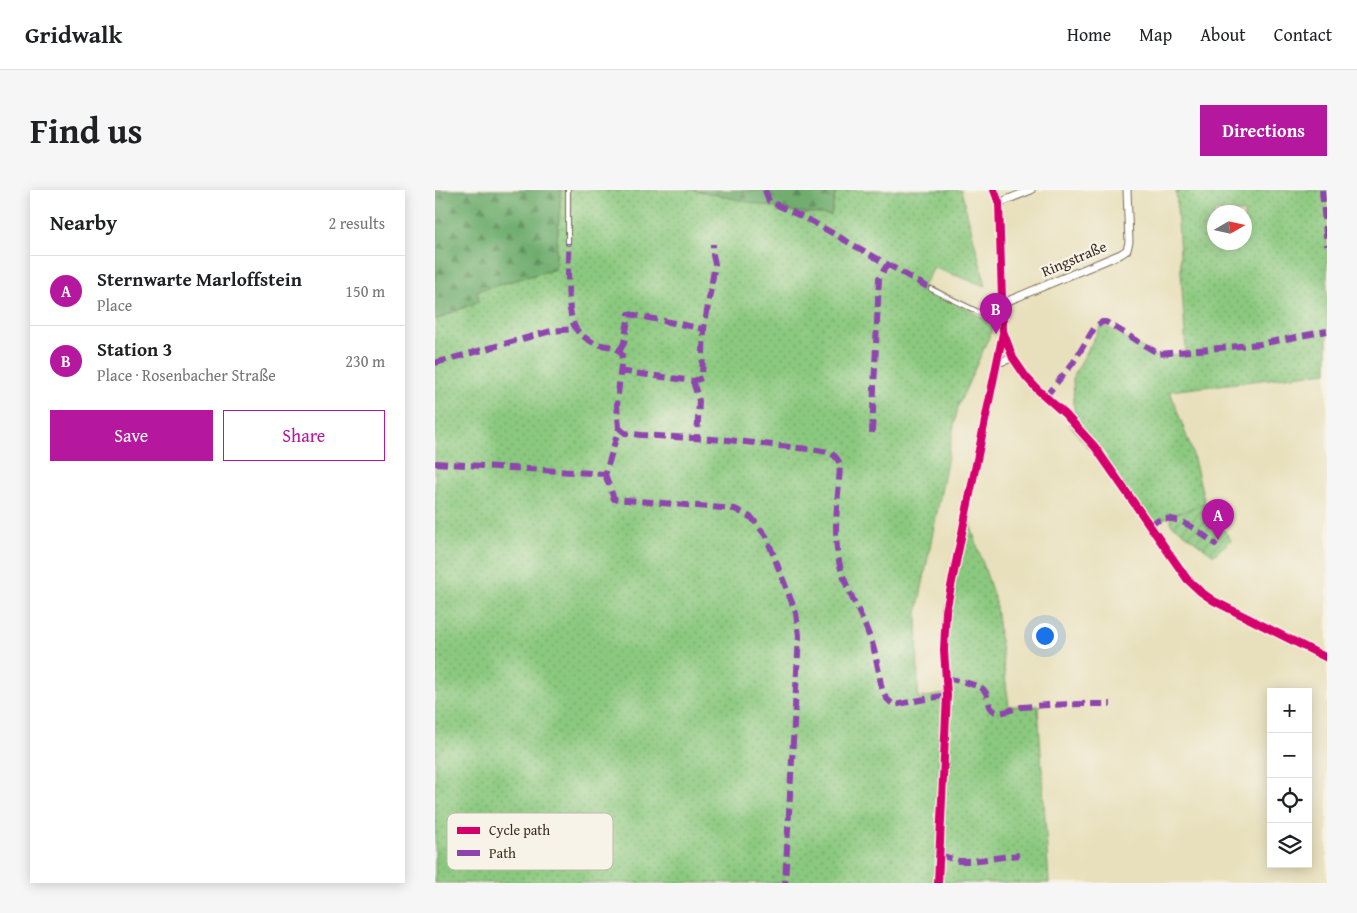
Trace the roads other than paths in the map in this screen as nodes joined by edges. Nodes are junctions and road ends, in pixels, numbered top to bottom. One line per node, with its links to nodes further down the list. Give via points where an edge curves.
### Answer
1 (568, 190): 6 (lane)
2 (994, 190): 5 (street)
3 (1031, 190): 5 (street)
4 (1127, 190): 8 (street, Ringstraße, via 1127,250)
5 (999, 203): 8 (street)
6 (568, 243)
7 (931, 289): 9 (lane)
8 (1003, 303): 9 (street)
9 (1003, 327): 10 (street); 11 (street)
10 (1013, 358): 11 (street); 12 (street, via 1038,390 1095,447 1187,579 1214,601)
11 (997, 363): 13 (street, via 946,611 947,695)
12 (1327, 658)
13 (938, 883)

